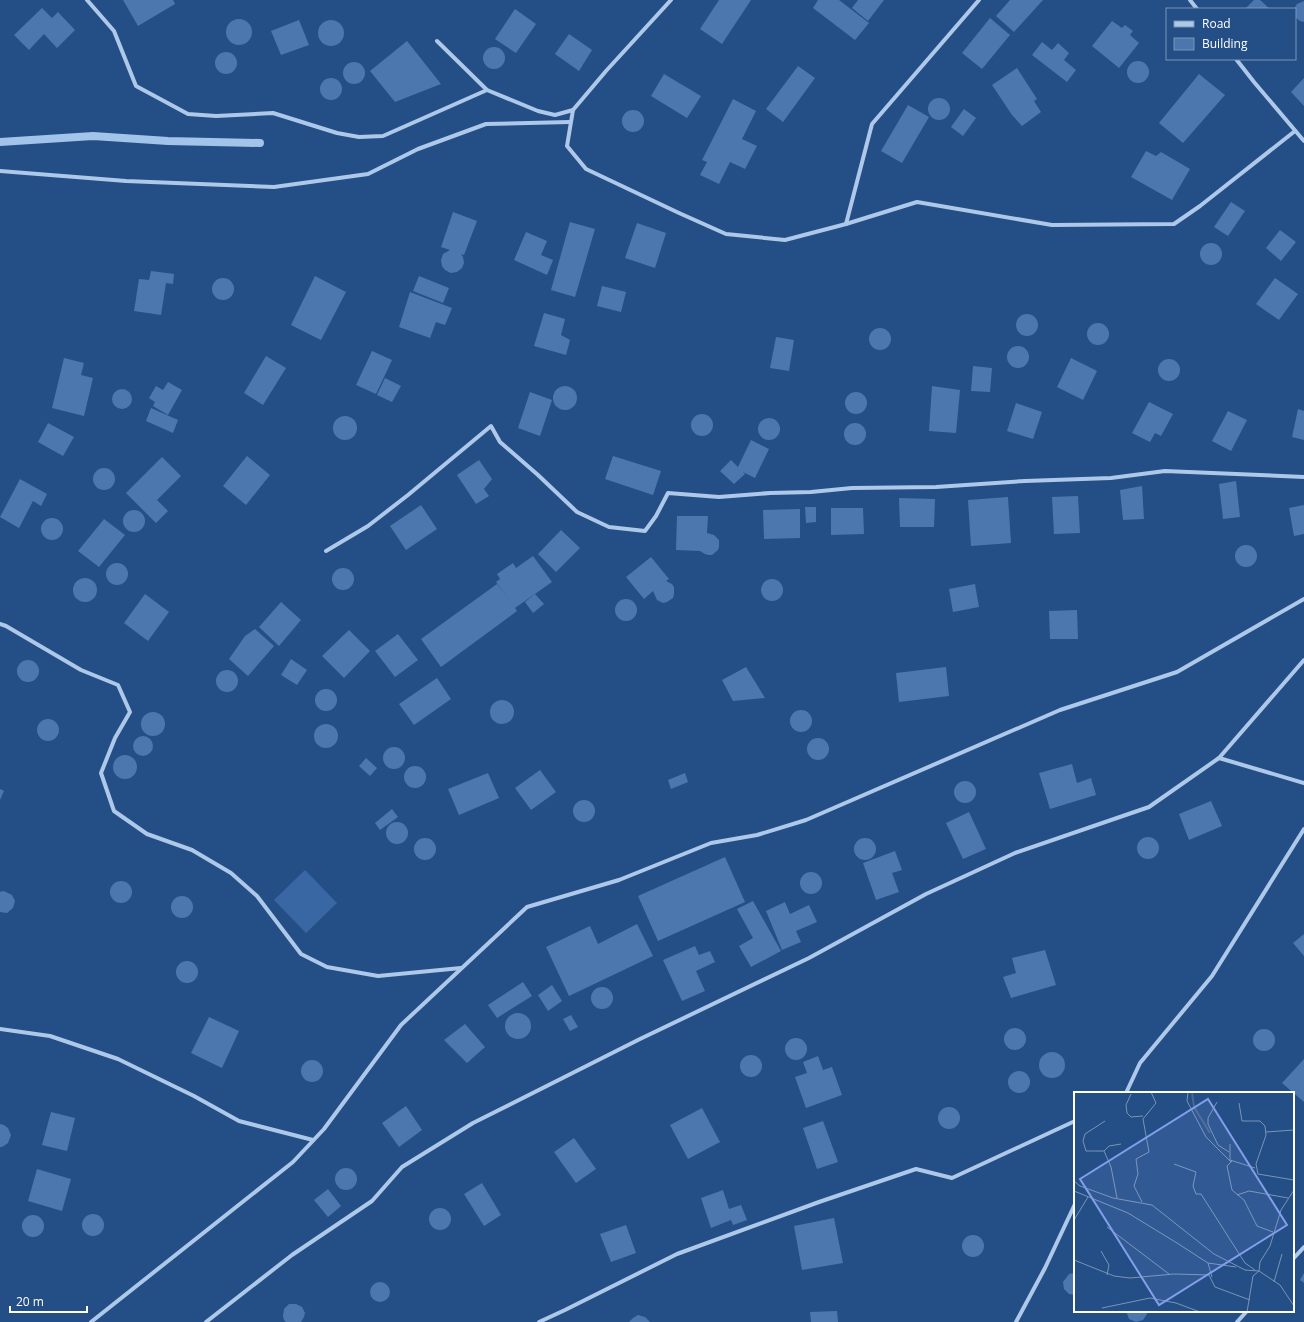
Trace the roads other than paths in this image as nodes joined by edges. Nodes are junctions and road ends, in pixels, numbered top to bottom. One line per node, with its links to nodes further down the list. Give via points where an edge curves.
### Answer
1 (87, 0): 8 (street, via 114,31 136,86 188,114 216,116 273,113 337,133 359,137 383,136)
2 (670, 0): 9 (street)
3 (979, 0): 14 (street, via 872,124)
4 (1190, 0): 5 (street)
5 (1196, 8)
6 (437, 41): 8 (street)
7 (1237, 60): 11 (street)
8 (487, 90): 9 (street, via 538,111 555,114)
9 (573, 110): 10 (street)
10 (570, 122): 13 (street, via 486,124 418,149 368,174 274,187 126,182); 14 (street, via 566,146 586,169 726,234 785,240)
11 (1295, 131): 12 (street); 14 (street, via 1174,224 1052,225 917,202)
12 (1304, 141)
13 (0, 171)
14 (846, 224)
15 (1304, 476): 16 (street, via 1165,471 1111,478 936,487 852,488 719,497 668,493 645,531 609,527 577,512 500,442 491,426 368,526)
16 (326, 551)
17 (1304, 600): 23 (street, via 1177,672 1060,710 806,820 757,835 712,843 618,880 526,907)
18 (0, 624): 23 (street, via 81,670 118,685 130,712 115,738 101,773 114,811 147,834 192,850 231,873 257,896 301,954 327,967 378,976)
19 (1304, 660): 20 (street)
20 (1219, 758): 21 (street); 33 (street, via 1149,807 1015,853 926,894 809,958 472,1123 402,1167 372,1202 292,1255)
21 (1304, 783)
22 (1304, 829): 25 (street, via 1212,976 1140,1063)
23 (461, 968): 27 (street, via 401,1024 324,1129)
24 (0, 1029): 27 (street, via 50,1036 118,1059 240,1121)
25 (1126, 1092)
26 (1074, 1121): 34 (street, via 952,1178 916,1168 677,1254)
27 (313, 1140): 32 (street, via 293,1162)
28 (1074, 1206): 35 (street)
29 (1304, 1247): 30 (street)
30 (1294, 1258)
31 (1246, 1312): 36 (street)
32 (91, 1322)
33 (206, 1322)
34 (538, 1322)
35 (1016, 1322)
36 (1237, 1322)

